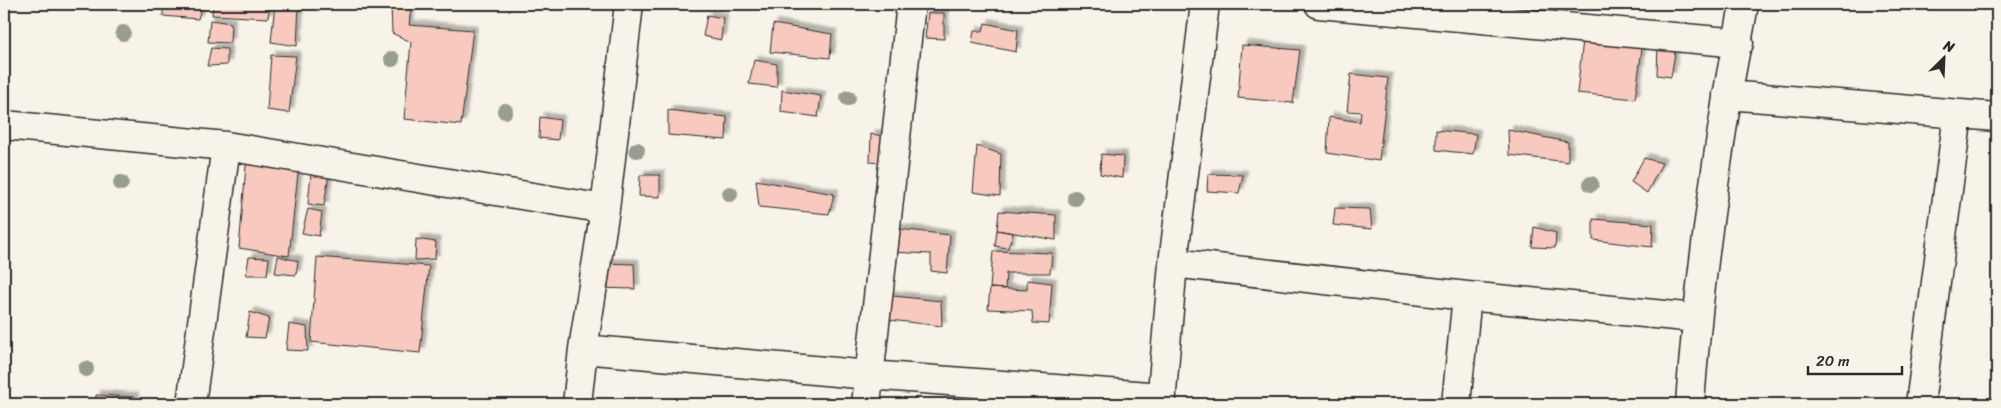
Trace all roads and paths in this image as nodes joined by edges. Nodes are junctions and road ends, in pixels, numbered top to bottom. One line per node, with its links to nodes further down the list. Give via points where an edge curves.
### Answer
1 (629, 4): 12 (street)
2 (911, 4): 17 (street)
3 (1205, 4): 13 (street)
4 (1319, 4): 6 (street)
5 (1744, 4): 6 (street)
6 (1738, 43): 7 (street)
7 (1727, 95): 8 (street); 15 (street)
8 (1958, 114): 9 (street); 24 (street)
9 (1997, 117)
10 (4, 125): 11 (street)
11 (226, 146): 12 (street); 19 (street)
12 (605, 209): 16 (street)
13 (1173, 264): 14 (street); 18 (street)
14 (1467, 296): 15 (street); 22 (street)
15 (1696, 318): 23 (street)
16 (583, 349): 17 (street); 20 (street)
17 (869, 375): 18 (street); 21 (street)
18 (1161, 400)
19 (191, 404)
20 (577, 404)
21 (866, 404)
22 (1456, 404)
23 (1690, 404)
24 (1920, 404)

